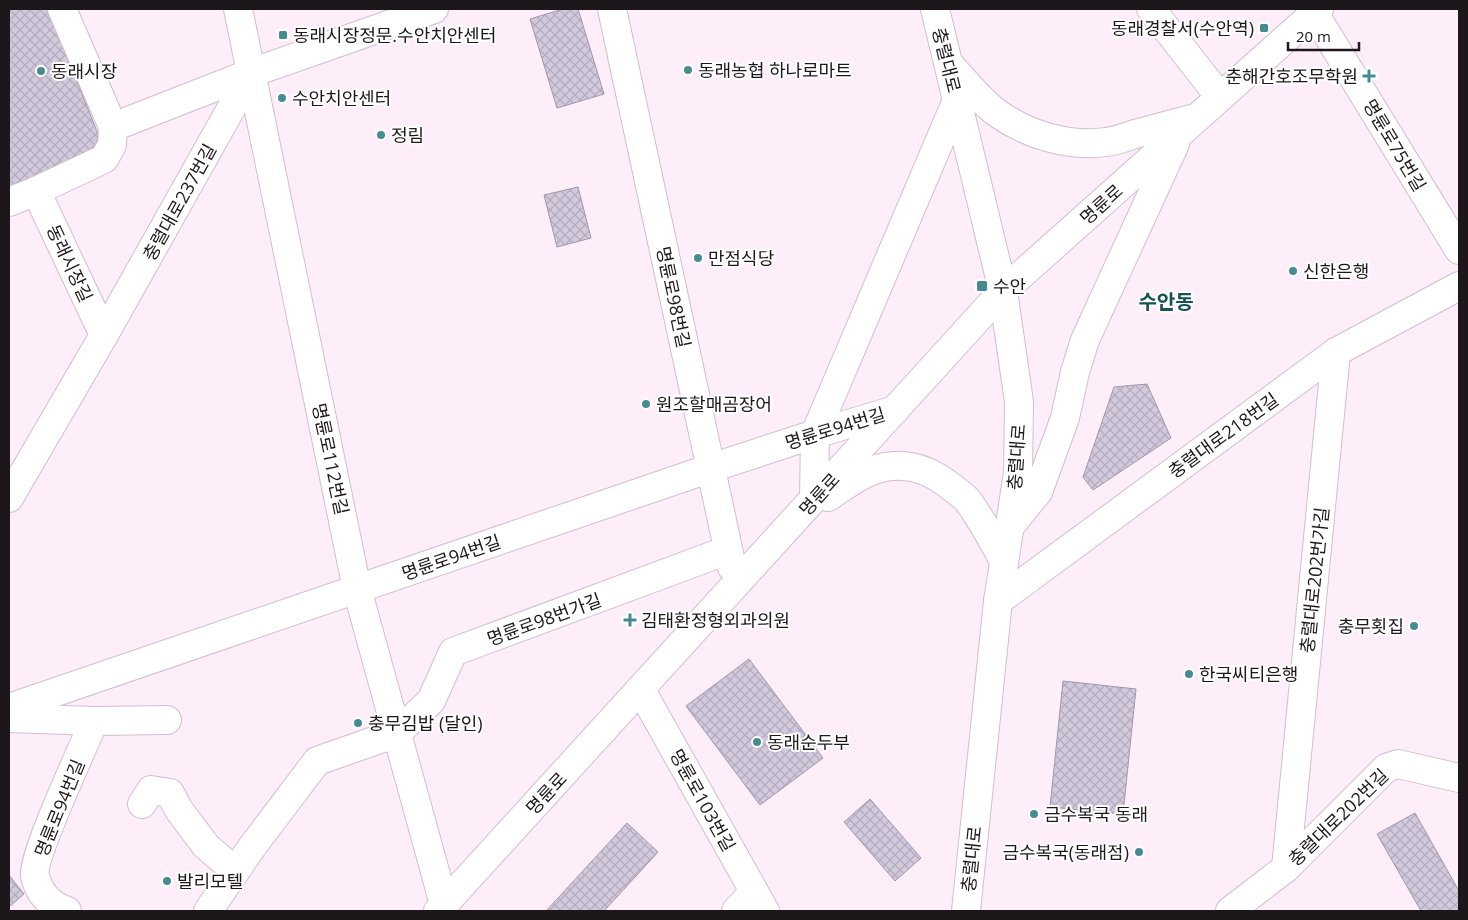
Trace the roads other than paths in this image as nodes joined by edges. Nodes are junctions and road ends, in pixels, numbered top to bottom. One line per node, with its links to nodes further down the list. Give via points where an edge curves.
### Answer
1 (62, 9): 13 (street)
2 (238, 9): 9 (street, 명륜로112번길)
3 (434, 9): 9 (street)
4 (612, 9): 23 (street, 명륜로98번길)
5 (935, 9): 8 (street, 충렬대로)
6 (1151, 9): 10 (street)
7 (1317, 11): 10 (street, 명륜로); 16 (street, 명륜로75번길)
8 (948, 64): 11 (street, 충렬대로); 12 (street, via 997,112 1034,132 1068,142 1108,142)
9 (251, 73): 13 (street); 19 (street, 충렬대로237번길); 30 (street, 명륜로112번길)
10 (1220, 97): 12 (street, 명륜로)
11 (957, 100): 18 (street, 충렬대로); 22 (street)
12 (1189, 125): 18 (street, 명륜로); 26 (street, via 1085,340 1065,418 1038,492)
13 (113, 127): 14 (street, via 112,145 104,159)
14 (36, 191): 15 (street); 19 (street, 동래시장길)
15 (9, 202)
16 (1459, 250)
17 (1459, 286): 20 (street, 충렬대로218번길)
18 (1004, 292): 21 (street, 명륜로); 26 (street, 충렬대로, via 1019,402 1018,474)
19 (104, 334): 24 (street, 충렬대로237번길)
20 (1336, 352): 31 (street, 충렬대로218번길); 40 (street, 충렬대로202번가길)
21 (895, 410): 22 (street, 명륜로94번길); 25 (street, 명륜로)
22 (815, 434): 23 (street, 명륜로94번길); 25 (street)
23 (711, 468): 27 (street, 명륜로98번길); 30 (street, 명륜로94번길)
24 (9, 498)
25 (808, 506): 28 (street, via 873,471 885,467 918,468 949,485 967,500); 29 (street, 명륜로)
26 (1009, 527): 28 (street, 충렬대로)
27 (728, 550): 29 (street, 명륜로98번길); 37 (street, 명륜로98번가길, via 453,652 431,701)
28 (1004, 561): 31 (street, 충렬대로)
29 (736, 585): 32 (street, 명륜로)
30 (357, 589): 33 (street, 명륜로94번길); 37 (street, 명륜로112번길)
31 (998, 601): 46 (street, 충렬대로)
32 (641, 690): 42 (street, 명륜로103번길); 43 (street, 명륜로)
33 (9, 708)
34 (9, 718): 36 (street)
35 (167, 720): 36 (street)
36 (94, 722): 44 (street, 명륜로94번길, via 41,846 34,874 44,898)
37 (397, 733): 41 (street, via 317,762); 43 (street, 명륜로112번길)
38 (1459, 778): 40 (street, 충렬대로202번길, via 1398,764 1386,768)
39 (142, 804): 41 (street, via 151,790 170,793 206,846)
40 (1286, 868): 47 (street, 충렬대로202번길)
41 (235, 871): 45 (street)
42 (751, 905)
43 (441, 908)
44 (67, 911)
45 (208, 911)
46 (966, 911)
47 (1230, 911)

